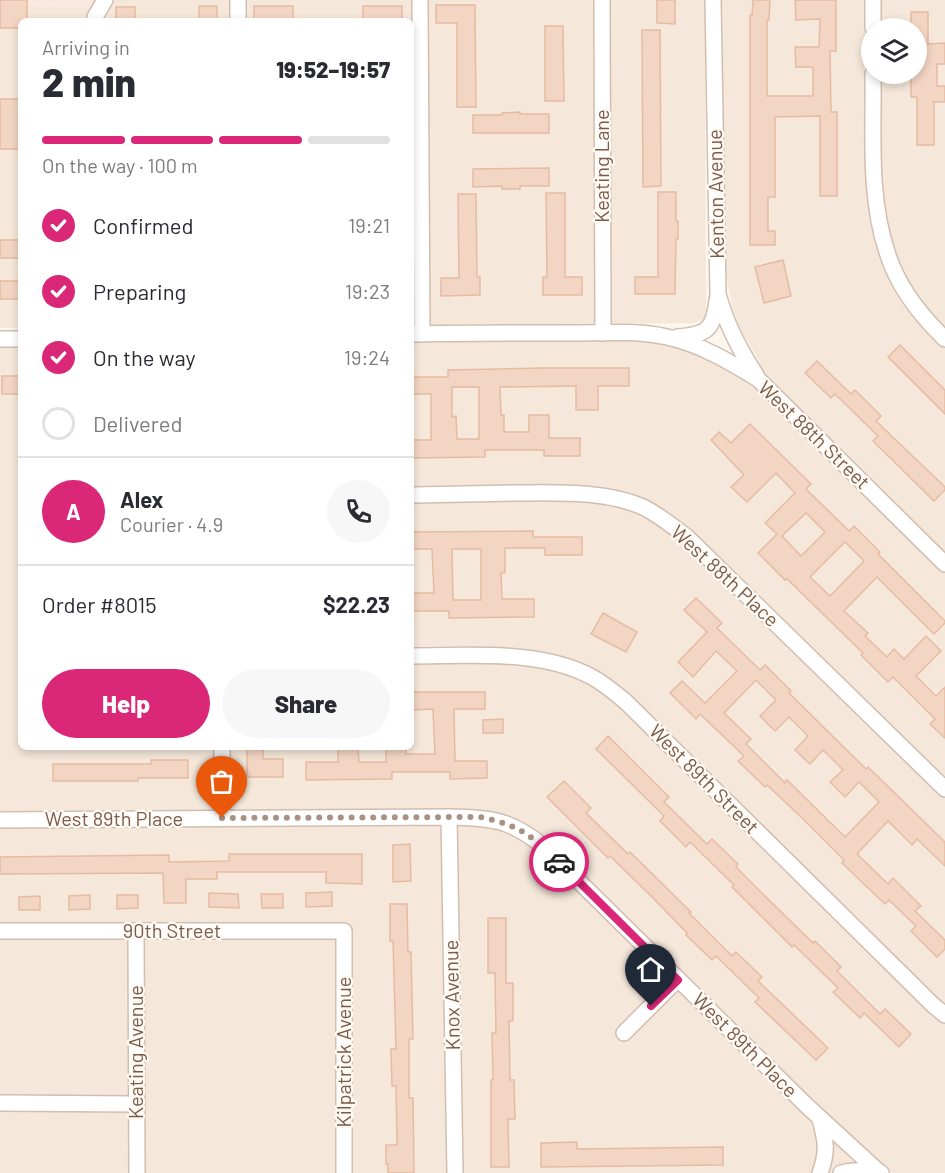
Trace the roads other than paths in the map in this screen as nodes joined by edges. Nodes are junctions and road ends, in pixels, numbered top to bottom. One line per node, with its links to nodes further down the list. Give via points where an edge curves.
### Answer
1 (105, 0): 7 (street)
2 (238, 0): 8 (street)
3 (420, 0): 13 (street)
4 (602, 0): 12 (street, Keating Lane)
5 (713, 0): 11 (street, Kenton Avenue)
6 (873, 0): 9 (street)
7 (95, 18)
8 (238, 18)
9 (873, 18)
10 (873, 84): 17 (street, via 876,206 887,253 920,312)
11 (718, 294): 14 (street, via 709,327 693,336); 18 (street, Kenton Avenue, via 732,334)
12 (603, 333): 13 (street, West 88th Street); 14 (street, West 88th Street)
13 (417, 334)
14 (668, 337): 18 (street, West 88th Street, via 727,360)
15 (0, 339): 16 (street)
16 (18, 339)
17 (945, 339)
18 (758, 379): 20 (street, West 88th Street)
19 (414, 495): 23 (street, West 88th Place, via 563,493 619,500 644,508 687,537)
20 (945, 564)
21 (414, 656): 31 (street, West 89th Street, via 520,657 593,677 626,702)
22 (222, 750): 25 (street)
23 (945, 789)
24 (449, 817): 25 (street, West 89th Place); 30 (street, West 89th Place, via 499,821 530,836); 38 (street, Knox Avenue)
25 (222, 818): 26 (street, West 89th Place)
26 (0, 820)
27 (0, 931): 28 (street, 90th Street)
28 (136, 931): 29 (street, 90th Street); 34 (street, Keating Avenue)
29 (344, 931): 37 (street, Kilpatrick Avenue)
30 (678, 980): 32 (street); 35 (street, West 89th Place)
31 (945, 1015)
32 (624, 1033)
33 (0, 1103): 34 (street)
34 (136, 1104): 36 (street, Keating Avenue)
35 (820, 1119): 39 (street, via 825,1139); 41 (street, West 89th Place)
36 (137, 1173)
37 (344, 1173)
38 (455, 1173)
39 (820, 1173)
40 (841, 1173): 41 (street)
41 (880, 1173)

